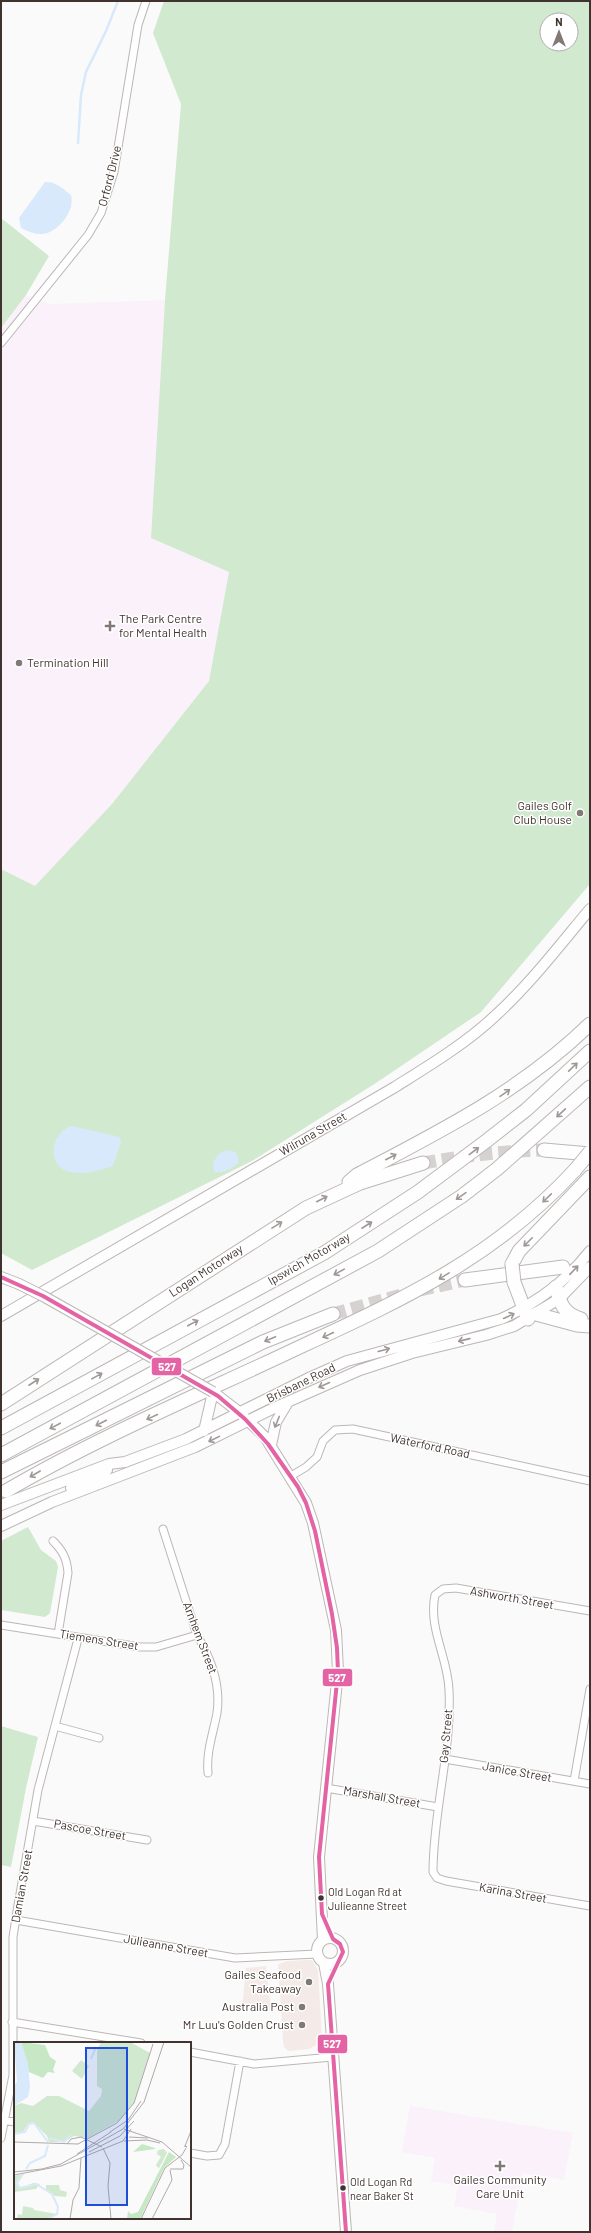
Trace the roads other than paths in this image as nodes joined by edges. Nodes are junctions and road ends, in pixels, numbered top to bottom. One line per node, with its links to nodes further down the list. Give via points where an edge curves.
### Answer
1 (146, 1): 2 (street, Orford Drive, via 138,25 114,172 101,213 88,235)
2 (1, 343)
3 (590, 909): 20 (main road, Wilruna Street, via 537,973 494,1017 444,1056)
4 (590, 1024): 11 (highway, one-way to 4, via 357,1175 442,1131 501,1096 550,1060)
5 (590, 1051): 27 (highway, Ipswich Motorway, one-way to 5, via 324,1253 418,1192 474,1151 526,1110)
6 (590, 1087): 30 (highway, Ipswich Motorway, one-way to 30, via 498,1169 378,1251)
7 (544, 1150): 8 (highway)
8 (590, 1153): 35 (highway, one-way to 35, bridge, via 516,1227 428,1285 68,1456)
9 (423, 1163): 11 (highway, Logan Motorway, via 379,1176)
10 (590, 1177): 19 (highway, one-way to 19, bridge, via 519,1251 512,1264 514,1282)
11 (339, 1192): 24 (highway, Logan Motorway, one-way to 11, via 282,1222)
12 (590, 1251): 17 (main road, Brisbane Road, one-way to 12)
13 (563, 1267): 16 (highway)
14 (590, 1268): 17 (main road, Brisbane Road)
15 (1, 1277): 22 (main road, bridge, via 43,1296)
16 (465, 1280)
17 (557, 1293): 19 (main road, Brisbane Road); 21 (highway, via 568,1314)
18 (333, 1314): 32 (highway, one-way to 32, via 263,1342)
19 (529, 1314): 21 (highway, via 577,1325); 23 (main road, Brisbane Road, one-way to 23, via 486,1335 387,1361 337,1379); 25 (main road, Brisbane Road, one-way to 19, via 347,1361)
20 (1, 1316)
21 (590, 1325)
22 (215, 1396): 25 (main road); 28 (main road)
23 (288, 1402): 26 (main road, Brisbane Road); 29 (main road, one-way to 29, via 276,1422)
24 (1, 1404)
25 (239, 1412): 26 (main road); 28 (main road, Brisbane Road)
26 (249, 1421): 29 (main road); 38 (main road, Brisbane Road, one-way to 38, via 195,1448 52,1502)
27 (1, 1428)
28 (204, 1431): 31 (main road, Brisbane Road)
29 (271, 1445): 33 (main road)
30 (1, 1455)
31 (125, 1462): 36 (main road, Brisbane Road, via 109,1464); 37 (main road)
32 (1, 1472)
33 (291, 1476): 34 (street, Waterford Road, via 317,1457 323,1441 335,1430 352,1428); 54 (main road, via 306,1503 313,1523 336,1630 338,1672)
34 (590, 1481)
35 (6, 1491)
36 (1, 1505)
37 (1, 1518)
38 (1, 1526)
39 (163, 1529): 45 (street, Arnhem Street)
40 (53, 1541): 44 (street, via 62,1550 68,1573)
41 (435, 1595): 42 (street, Ashworth Street, via 443,1589 456,1588); 50 (street, Gay Street, via 432,1611 449,1688)
42 (590, 1611)
43 (1, 1625): 44 (street, Tiemens Street)
44 (58, 1634): 46 (street, Tiemens Street)
45 (196, 1635): 46 (street, Tiemens Street, via 156,1647 125,1646); 51 (street, Arnhem Street, via 216,1677 218,1692 217,1712 207,1760)
46 (78, 1638): 48 (street, Damian Street)
47 (590, 1689): 52 (street)
48 (55, 1726): 49 (street); 56 (street, Damian Street, via 38,1790)
49 (99, 1738)
50 (445, 1759): 52 (street, Janice Street); 55 (street, Gay Street)
51 (208, 1773)
52 (574, 1781): 53 (street, Janice Street)
53 (590, 1784)
54 (326, 1788): 55 (street, Marshall Street); 60 (main road, via 319,1857)
55 (438, 1807): 58 (street, Gay Street, via 433,1872)
56 (33, 1821): 57 (street, Pascoe Street); 61 (street, Damian Street)
57 (147, 1840)
58 (438, 1878): 59 (street, Karina Street)
59 (590, 1906)
60 (322, 1914): 62 (main road); 63 (main road)
61 (16, 1920): 64 (street, Julieanne Street, via 235,1958); 68 (street, Damian Street, via 13,1937)
62 (333, 1939): 63 (main road); 65 (main road, via 342,1948 342,1956)
63 (323, 1940): 64 (main road, via 318,1945)
64 (317, 1954): 66 (main road)
65 (336, 1962): 66 (main road); 67 (main road)
66 (324, 1963): 67 (main road)
67 (328, 1984): 71 (main road)
68 (12, 2022): 69 (street); 73 (street, Damian Street, via 12,2075)
69 (135, 2042)
70 (191, 2052): 72 (street)
71 (332, 2057): 72 (street, via 254,2064); 77 (main road)
72 (240, 2061): 76 (street, via 225,2144 219,2155)
73 (3, 2120): 74 (street); 75 (street, Damian Street)
74 (14, 2122)
75 (1, 2138)
76 (191, 2153)
77 (346, 2232)

